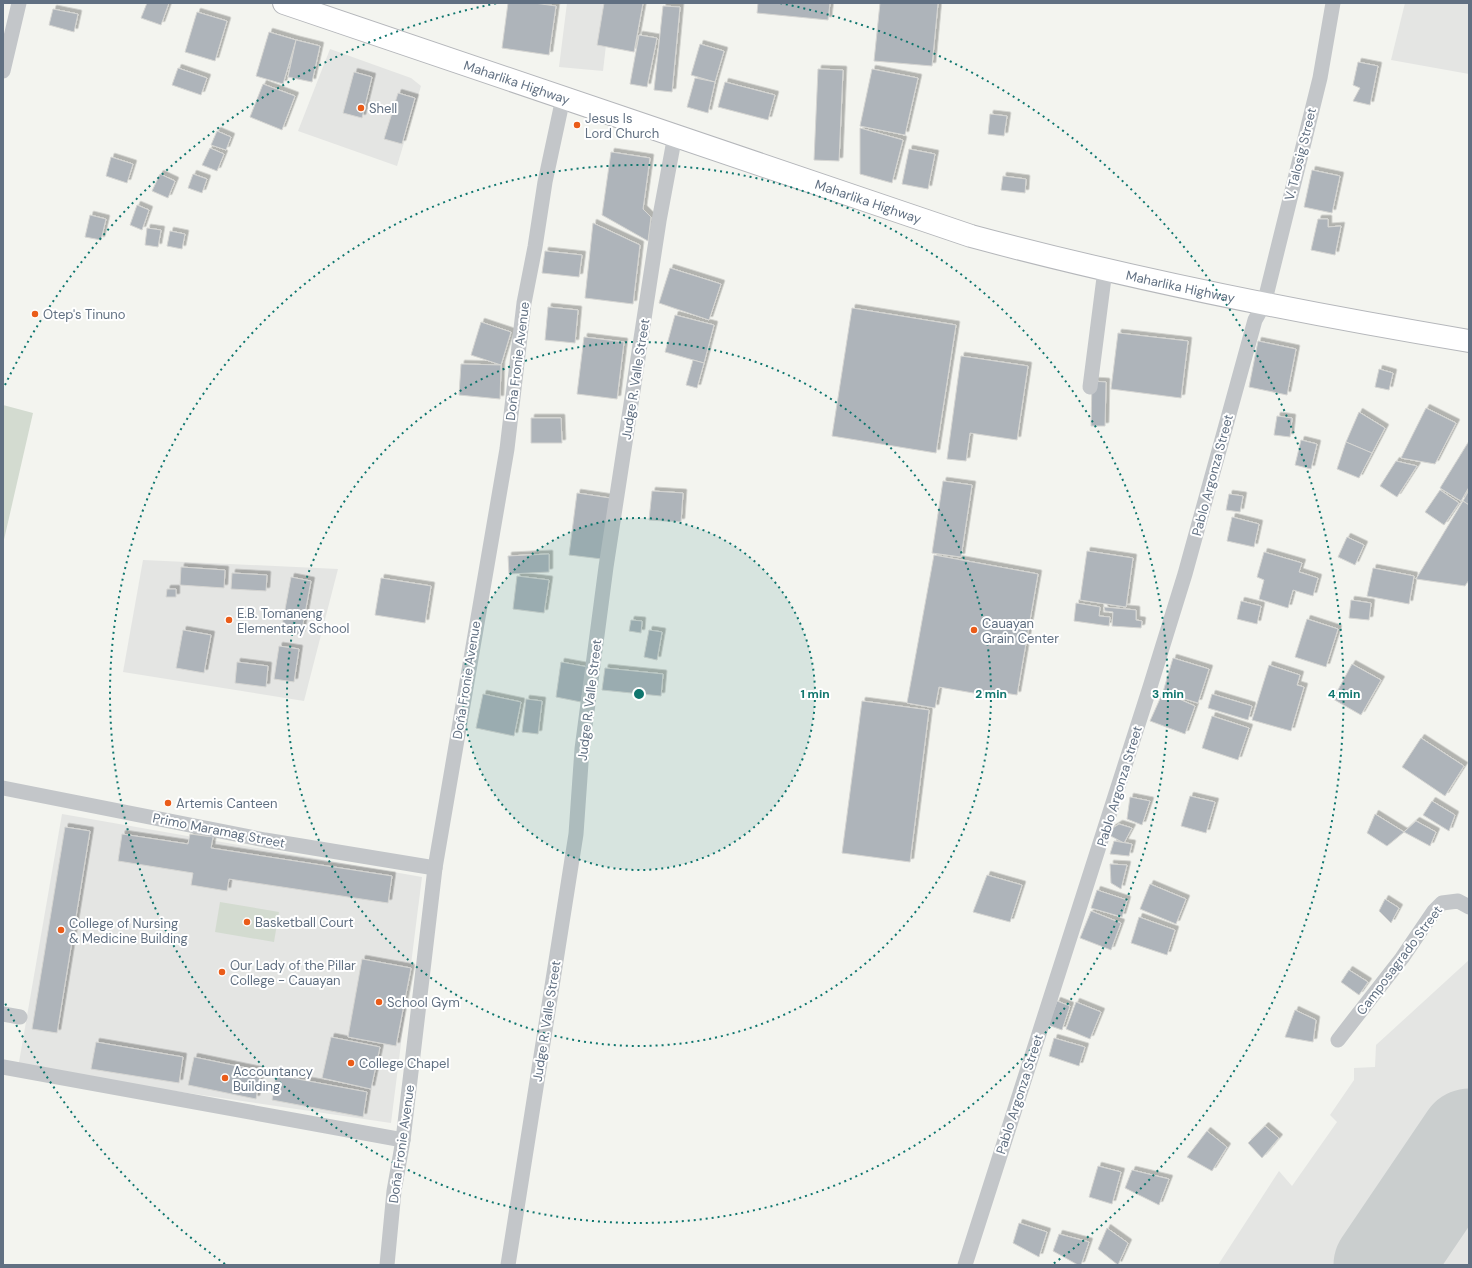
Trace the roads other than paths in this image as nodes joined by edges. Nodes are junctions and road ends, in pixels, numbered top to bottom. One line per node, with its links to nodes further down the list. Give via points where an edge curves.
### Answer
1 (19, 3): 4 (street)
2 (284, 3): 5 (highway, Maharlika Highway)
3 (1333, 3): 8 (street, V. Talosig Street, via 1320,78)
4 (3, 71)
5 (563, 98): 6 (highway, Maharlika Highway); 12 (street, Doña Fronie Avenue, via 524,303 507,449)
6 (675, 136): 7 (highway, Maharlika Highway, via 954,230); 20 (street, Judge R. Valle Street, via 659,221 606,567 582,749 576,834)
7 (1106, 270): 8 (highway, Maharlika Highway); 10 (street)
8 (1264, 304): 9 (highway, Maharlika Highway); 21 (street, Pablo Argonza Street, via 1255,320 1185,574 1146,702)
9 (1469, 341)
10 (1090, 387)
11 (3, 788): 12 (street, Primo Maramag Street, via 265,840)
12 (436, 868): 18 (street, Doña Fronie Avenue)
13 (1469, 907): 16 (street, Camposagrado Street, via 1458,901 1442,903)
14 (3, 1014): 15 (street)
15 (20, 1017)
16 (1338, 1040)
17 (3, 1067): 18 (street)
18 (403, 1140): 19 (street, Doña Fronie Avenue, via 394,1191)
19 (387, 1265)
20 (508, 1265)
21 (964, 1265)

